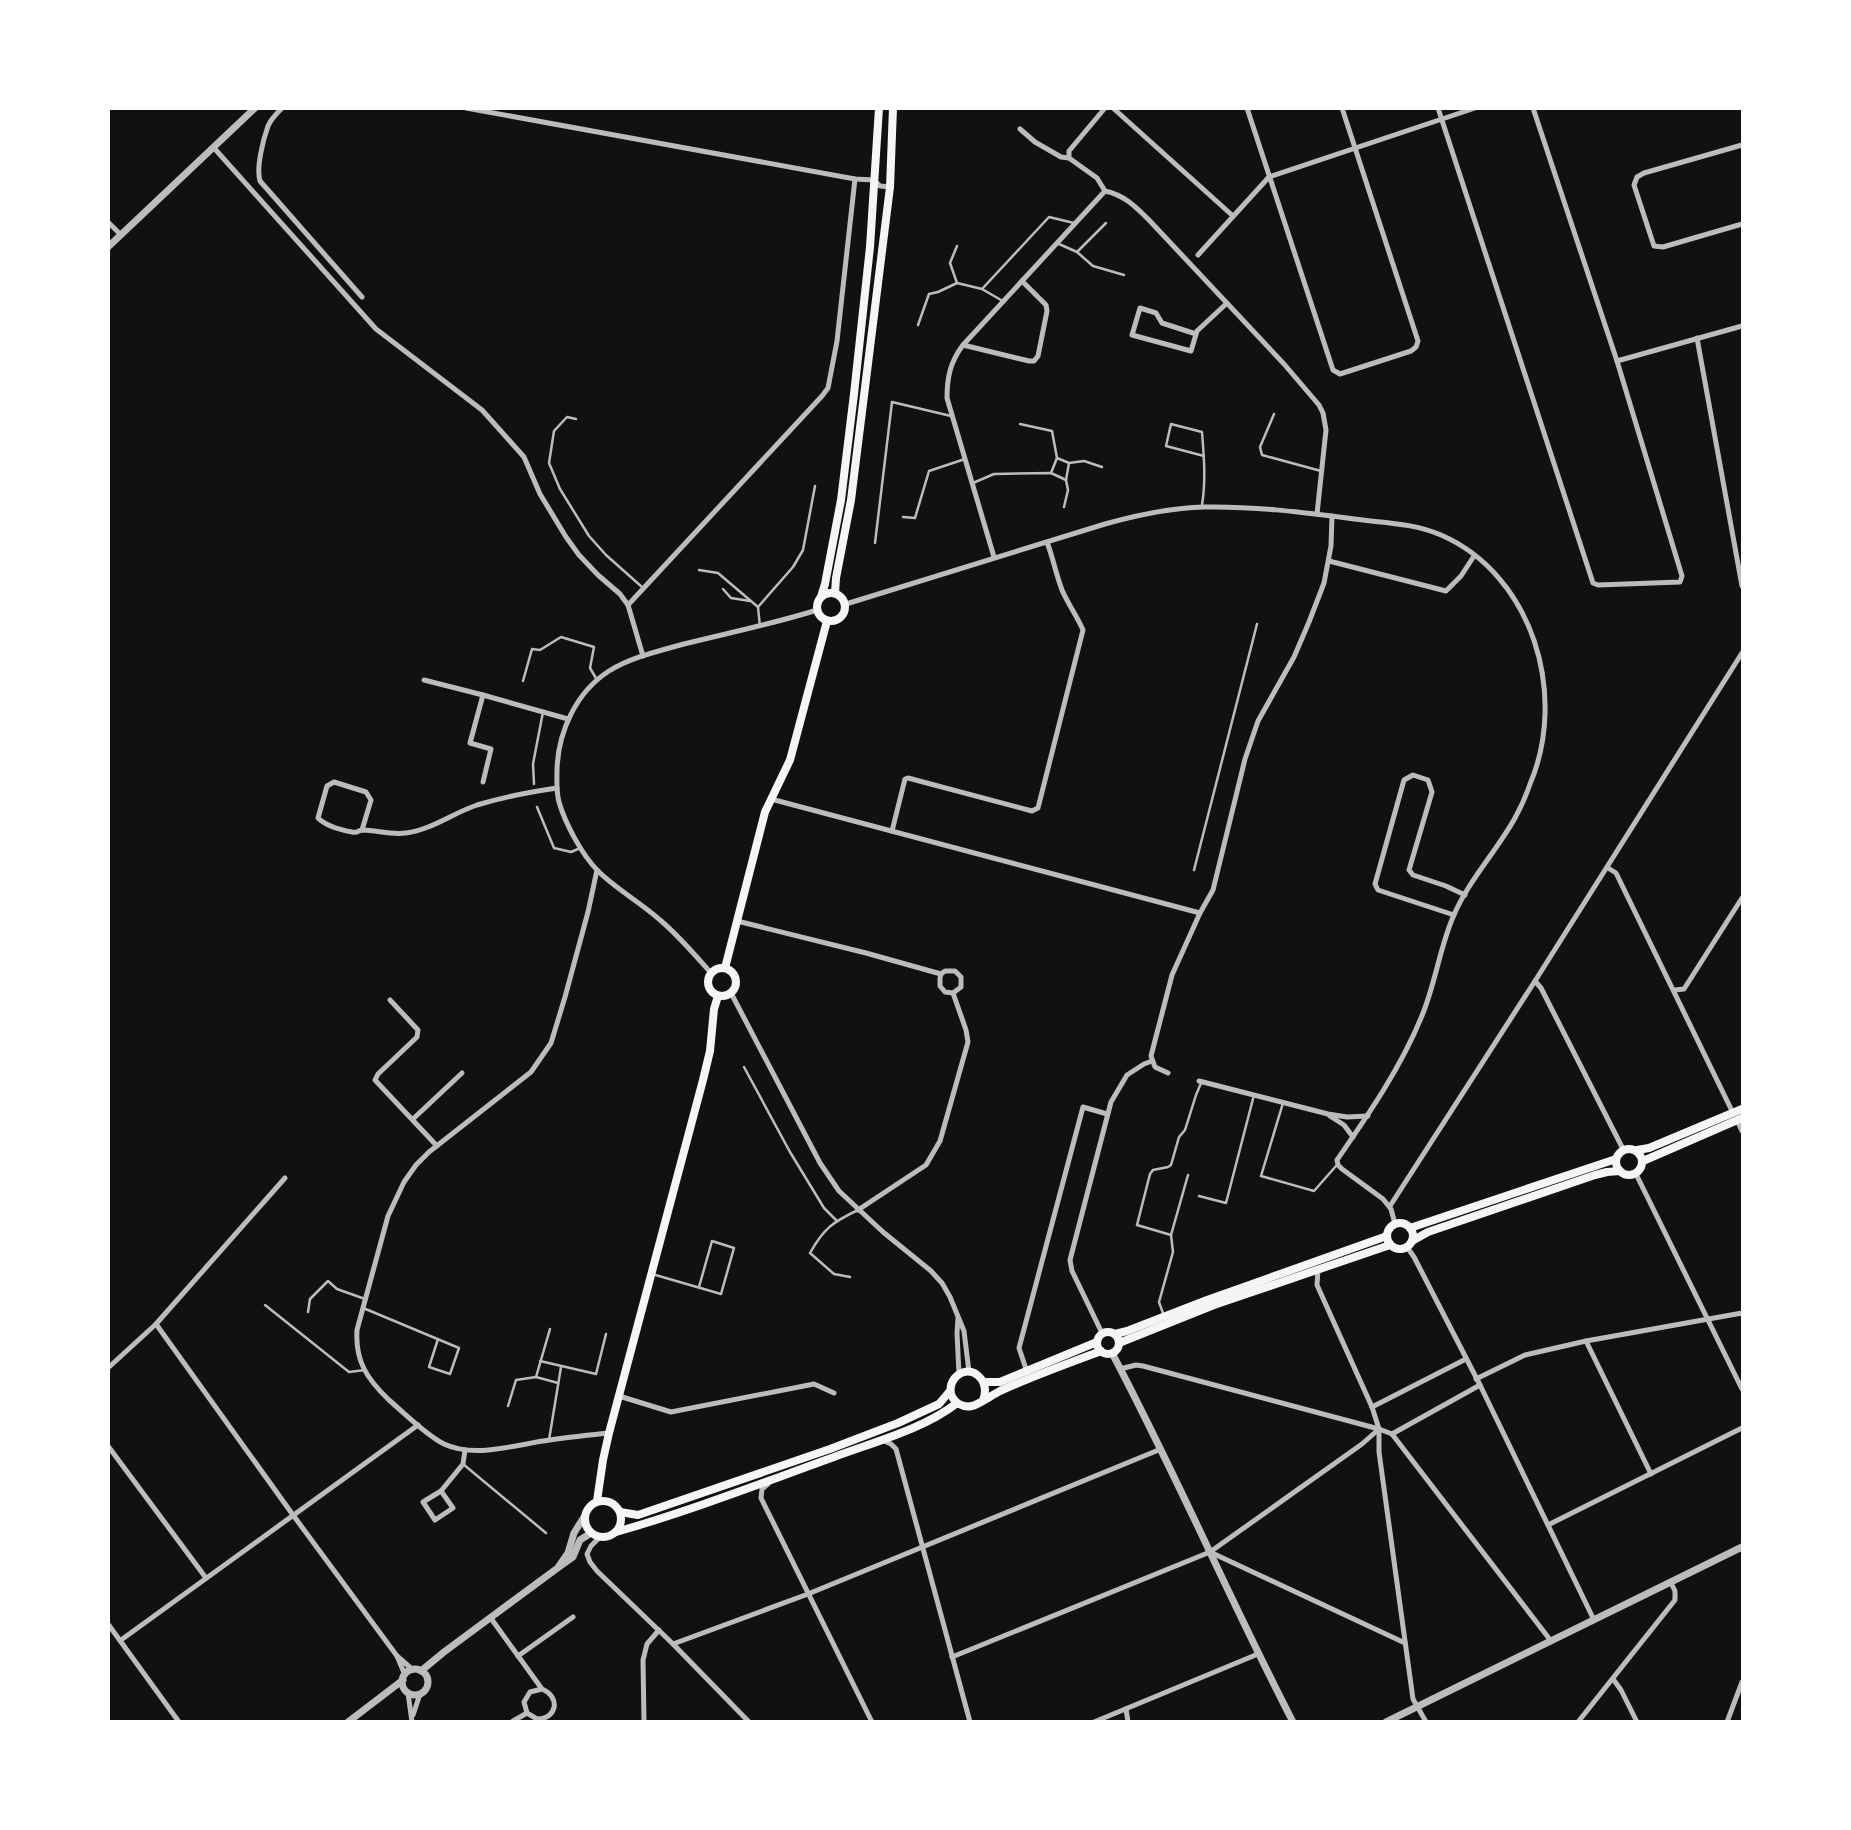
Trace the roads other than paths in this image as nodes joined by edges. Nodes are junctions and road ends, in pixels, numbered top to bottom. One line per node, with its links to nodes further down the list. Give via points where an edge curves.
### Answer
1 (256, 108): 16 (street)
2 (282, 108): 40 (street, via 268,125 259,162 260,181)
3 (466, 108): 21 (street)
4 (878, 108): 22 (main road)
5 (893, 108): 19 (main road)
6 (1105, 108): 18 (street, via 1069,151)
7 (1113, 108): 25 (street)
8 (1247, 108): 20 (street)
9 (1342, 108): 17 (street)
10 (1438, 108): 13 (street)
11 (1475, 108): 13 (street)
12 (1533, 108): 48 (street)
13 (1441, 120): 17 (street); 48 (street, via 1593,583 1681,582)
14 (1020, 129): 18 (street, via 1061,158)
15 (1742, 145): 29 (street, via 1644,173 1634,185 1654,246)
16 (214, 148): 30 (street); 81 (street, via 376,329 492,420 524,457 565,537)
17 (1355, 148): 20 (street); 20 (street, via 1417,337 1411,351 1340,374 1333,370)
18 (1069, 158): 24 (street, via 1097,178)
19 (891, 173): 22 (street); 23 (main road)
20 (1269, 177): 25 (street)
21 (855, 179): 22 (street); 75 (street, via 828,388)
22 (874, 180): 23 (street); 78 (main road, via 846,463)
23 (890, 187): 77 (main road)
24 (1105, 191): 27 (street); 42 (street, via 1131,202)
25 (1233, 216): 35 (street)
26 (108, 222): 30 (street)
27 (1074, 223): 31 (street); 39 (lane, via 1049,217)
28 (1107, 223): 34 (lane)
29 (1742, 224)
30 (121, 235): 33 (street)
31 (1056, 243): 34 (lane); 37 (street)
32 (957, 246): 38 (lane, via 950,263)
33 (108, 247)
34 (1077, 252): 36 (lane, via 1093,266)
35 (1198, 255)
36 (1124, 275)
37 (1022, 281): 41 (street); 47 (street, via 1046,305 1038,356 1029,361)
38 (957, 283): 39 (lane); 43 (lane, via 929,294)
39 (982, 289): 41 (lane)
40 (362, 297)
41 (1003, 301): 47 (street)
42 (1227, 303): 45 (street); 58 (street, via 1323,413)
43 (918, 325)
44 (1742, 326): 46 (street)
45 (1196, 334): 45 (street, via 1162,323 1156,313 1140,307 1132,335 1191,351)
46 (1697, 338): 48 (street); 74 (street)
47 (963, 345): 50 (street, via 947,382)
48 (1617, 361)
49 (1274, 414): 58 (lane, via 1260,447 1262,455)
50 (952, 416): 55 (street); 69 (lane, via 892,402)
51 (576, 419): 75 (lane, via 567,417 554,431 549,463 589,536)
52 (1020, 424): 54 (lane, via 1052,431)
53 (1204, 456): 53 (lane, via 1202,432 1171,424 1166,446); 64 (lane)
54 (1057, 458): 56 (lane); 59 (lane)
55 (965, 459): 61 (street); 67 (lane, via 929,471 915,518)
56 (1069, 463): 57 (lane, via 1084,461); 60 (lane)
57 (1102, 467)
58 (1321, 471): 65 (street)
59 (1051, 473): 60 (lane); 61 (lane, via 994,474)
60 (1066, 480): 63 (lane)
61 (973, 483): 71 (street)
62 (815, 486): 82 (lane, via 803,550)
63 (1064, 507)
64 (1202, 507): 65 (street); 68 (street, via 1134,516)
65 (1317, 514): 66 (street)
66 (1332, 516): 70 (street, via 1413,526 1442,535); 72 (street)
67 (903, 517)
68 (1047, 542): 71 (street); 101 (street, via 1062,590 1083,629 1038,808 1032,811 908,778)
69 (875, 543)
70 (1474, 556): 72 (street, via 1446,591); 106 (street, via 1502,581 1531,629 1541,662 1545,726 1525,796)
71 (994, 557): 80 (street)
72 (1329, 561): 108 (street, via 1294,657 1254,730 1213,890)
73 (699, 570): 79 (lane, via 718,573)
74 (1742, 586)
75 (645, 589): 81 (street)
76 (723, 589): 79 (lane, via 731,598)
77 (835, 593): 78 (main road); 80 (main road)
78 (821, 597): 83 (main road)
79 (750, 601): 82 (lane)
80 (846, 604): 84 (main road, via 839,619)
81 (628, 605): 88 (street)
82 (758, 607): 86 (lane)
83 (817, 610): 84 (main road); 86 (street)
84 (827, 621): 98 (main road, via 790,760)
85 (1257, 624): 105 (lane)
86 (760, 627): 88 (street)
87 (1742, 653): 103 (street)
88 (643, 656): 90 (street)
89 (425, 680): 92 (street)
90 (597, 680): 91 (lane, via 590,668 594,647 561,636 540,650 532,649); 94 (street)
91 (523, 681)
92 (484, 695): 93 (street); 95 (street, via 470,743 491,750)
93 (544, 712): 94 (street); 96 (lane, via 533,764)
94 (568, 719): 97 (street, via 557,764)
95 (483, 782)
96 (534, 784)
97 (557, 788): 100 (street, via 458,811 409,833); 102 (street, via 562,811)
98 (772, 799): 101 (street); 110 (main road)
99 (537, 807): 102 (lane, via 554,848 571,852)
100 (362, 830): 100 (street, via 371,800 366,792 334,782 327,786 318,818 344,830)
101 (892, 831): 108 (street)
102 (581, 847): 104 (street)
103 (1608, 868): 114 (street); 115 (street, via 1616,873)
104 (597, 870): 112 (street, via 659,919); 135 (street, via 551,1043 531,1072)
105 (1194, 870)
106 (1465, 895): 109 (street); 109 (street, via 1409,870 1432,792 1428,780 1413,775 1404,780 1375,884 1378,890)
107 (1742, 898): 115 (street, via 1684,989)
108 (1200, 913): 120 (street, via 1172,975)
109 (1454, 915): 130 (street, via 1422,1018)
110 (737, 920): 111 (main road); 113 (street)
111 (725, 968): 112 (main road); 116 (main road, via 736,978)
112 (711, 973): 118 (main road, via 708,986)
113 (942, 974): 117 (street, via 940,986); 117 (street, via 950,970 961,977 961,987)
114 (1535, 981): 136 (street); 146 (street)
115 (1675, 990): 131 (street)
116 (732, 993): 118 (main road); 147 (street, via 820,1163)
117 (953, 993): 147 (street, via 968,1042 940,1141 926,1165)
118 (718, 996): 155 (main road, via 704,1080)
119 (390, 1000): 132 (street, via 418,1030 417,1037 375,1080)
120 (1152, 1061): 123 (street); 128 (street, via 1127,1075)
121 (744, 1067): 148 (lane, via 790,1152)
122 (462, 1073): 132 (street)
123 (1168, 1073)
124 (1201, 1081): 125 (street); 151 (lane, via 1171,1165 1150,1174 1137,1225)
125 (1254, 1095): 126 (street); 145 (lane, via 1226,1203)
126 (1283, 1103): 129 (street); 140 (lane, via 1261,1176 1314,1191)
127 (1742, 1109): 131 (main road)
128 (1107, 1114): 168 (street, via 1070,1262); 184 (street, via 1083,1107 1019,1348)
129 (1328, 1114): 130 (street); 134 (street)
130 (1368, 1116): 134 (street)
131 (1738, 1117): 133 (street); 137 (main road); 139 (main road)
132 (413, 1119): 135 (street)
133 (1742, 1131)
134 (1353, 1137): 140 (street)
135 (437, 1146): 158 (street, via 416,1165 396,1198)
136 (1623, 1149): 137 (main road); 138 (main road)
137 (1637, 1150): 139 (main road)
138 (1616, 1158): 141 (main road); 150 (main road)
139 (1643, 1161): 142 (main road)
140 (1338, 1165): 146 (street)
141 (1620, 1171): 142 (main road); 153 (main road, via 1428,1232)
142 (1636, 1174): 165 (street)
143 (1188, 1175): 151 (lane)
144 (285, 1178): 166 (street)
145 (1199, 1196)
146 (1390, 1206): 149 (street)
147 (858, 1210): 148 (lane); 163 (street, via 942,1283)
148 (836, 1220): 156 (lane, via 810,1254 834,1274)
149 (1395, 1224): 150 (main road); 152 (main road, via 1389,1229)
150 (1410, 1228): 153 (main road)
151 (1171, 1235): 164 (lane, via 1173,1251 1159,1302)
152 (1389, 1241): 153 (main road, via 1400,1249); 154 (main road); 164 (main road)
153 (1409, 1244): 177 (street)
154 (1318, 1269): 174 (main road); 197 (street, via 1317,1285)
155 (652, 1274): 157 (lane); 193 (main road)
156 (850, 1277)
157 (699, 1287): 157 (lane, via 721,1294 734,1248 712,1241)
158 (366, 1299): 160 (street); 161 (lane, via 328,1281 310,1299)
159 (265, 1305): 182 (lane, via 349,1373)
160 (363, 1308): 171 (lane); 182 (street, via 356,1344)
161 (308, 1312)
162 (1742, 1313): 165 (street)
163 (959, 1315): 183 (street); 185 (street)
164 (1164, 1316): 170 (main road)
165 (1708, 1320): 172 (street); 190 (street)
166 (156, 1324): 180 (street); 214 (street)
167 (550, 1329): 178 (lane)
168 (1102, 1333): 170 (main road); 173 (main road)
169 (606, 1334): 179 (lane, via 596,1374)
170 (1115, 1334): 174 (main road)
171 (438, 1339): 171 (lane, via 459,1348 450,1374 429,1367)
172 (1586, 1341): 188 (street, via 1525,1355); 209 (street)
173 (1097, 1342): 175 (main road); 184 (main road)
174 (1119, 1343): 176 (main road)
175 (1101, 1351): 176 (main road); 194 (main road)
176 (1112, 1353): 181 (street)
177 (1466, 1359): 188 (street); 197 (street)
178 (540, 1361): 179 (lane); 186 (lane)
179 (561, 1366): 189 (lane)
180 (108, 1368)
181 (1120, 1369): 200 (street, via 1143,1366); 207 (street)
182 (365, 1370): 198 (street, via 372,1384)
183 (969, 1372): 185 (main road); 187 (main road)
184 (1027, 1372): 187 (main road, via 1000,1382)
185 (959, 1374): 191 (main road)
186 (536, 1377): 189 (lane); 196 (lane, via 516,1380)
187 (984, 1382): 194 (main road)
188 (1478, 1382): 202 (street); 216 (street)
189 (558, 1383): 204 (lane)
190 (1742, 1389)
191 (950, 1391): 195 (main road); 213 (main road, via 922,1413 830,1449 638,1515)
192 (834, 1393): 193 (street, via 814,1384 671,1412)
193 (619, 1396): 201 (main road)
194 (982, 1400): 195 (main road, via 970,1407)
195 (957, 1403): 203 (main road)
196 (508, 1406)
197 (1372, 1407): 200 (street)
198 (418, 1425): 206 (street, via 442,1443); 214 (street)
199 (1742, 1428): 209 (street)
200 (1379, 1429): 202 (street); 223 (street); 235 (street)
201 (609, 1433): 204 (street); 212 (main road)
202 (1392, 1434): 234 (street)
203 (882, 1439): 210 (main road); 221 (street, via 896,1449)
204 (549, 1440): 206 (street)
205 (108, 1446): 225 (street)
206 (465, 1450): 208 (street)
207 (1161, 1450): 221 (street); 223 (street)
208 (463, 1464): 211 (street); 218 (lane)
209 (1651, 1474): 216 (street)
210 (772, 1479): 217 (main road); 227 (street, via 762,1489 761,1498)
211 (441, 1491): 211 (street, via 453,1508 435,1520 424,1502)
212 (597, 1501): 213 (main road, via 608,1501); 215 (main road)
213 (620, 1511): 217 (main road)
214 (293, 1515): 225 (street); 241 (street)
215 (584, 1517): 219 (main road); 224 (street)
216 (1548, 1525): 230 (street)
217 (616, 1532): 220 (main road)
218 (546, 1533)
219 (591, 1533): 220 (main road); 224 (street)
220 (600, 1537): 232 (street, via 587,1553 590,1562)
221 (923, 1547): 227 (street); 240 (street)
222 (1742, 1547): 226 (street)
223 (1210, 1552): 235 (street); 238 (street); 240 (street)
224 (559, 1567): 228 (street)
225 (206, 1578): 233 (street)
226 (1671, 1583): 230 (street); 242 (street, via 1675,1600)
227 (808, 1594): 236 (street); 258 (street)
228 (490, 1617): 237 (street); 239 (street)
229 (573, 1617): 239 (street)
230 (1594, 1620): 234 (street)
231 (108, 1624): 233 (street)
232 (659, 1630): 236 (street); 256 (street, via 643,1660)
233 (121, 1640): 253 (street)
234 (1550, 1641): 249 (street)
235 (1405, 1643): 249 (street)
236 (673, 1644): 257 (street)
237 (444, 1652): 241 (street); 243 (street)
238 (1258, 1654): 250 (street); 262 (street)
239 (518, 1657): 245 (street)
240 (952, 1657): 259 (street)
241 (410, 1674): 243 (street); 246 (street); 248 (street)
242 (1613, 1679): 265 (street); 266 (street)
243 (428, 1681): 247 (street)
244 (1742, 1682): 267 (street)
245 (542, 1689): 251 (street, via 526,1696); 251 (street, via 552,1696 552,1712 537,1719)
246 (407, 1692): 247 (street); 248 (street); 252 (street)
247 (420, 1694): 252 (street)
248 (384, 1696): 254 (street)
249 (1416, 1706): 263 (street); 264 (street)
250 (1126, 1709): 260 (street); 261 (street)
251 (527, 1713): 255 (street)
252 (412, 1720)
253 (179, 1721)
254 (348, 1721)
255 (513, 1721)
256 (645, 1721)
257 (749, 1721)
258 (872, 1721)
259 (970, 1721)
260 (1094, 1721)
261 (1128, 1721)
262 (1293, 1721)
263 (1386, 1721)
264 (1426, 1721)
265 (1578, 1721)
266 (1637, 1721)
267 (1727, 1721)

